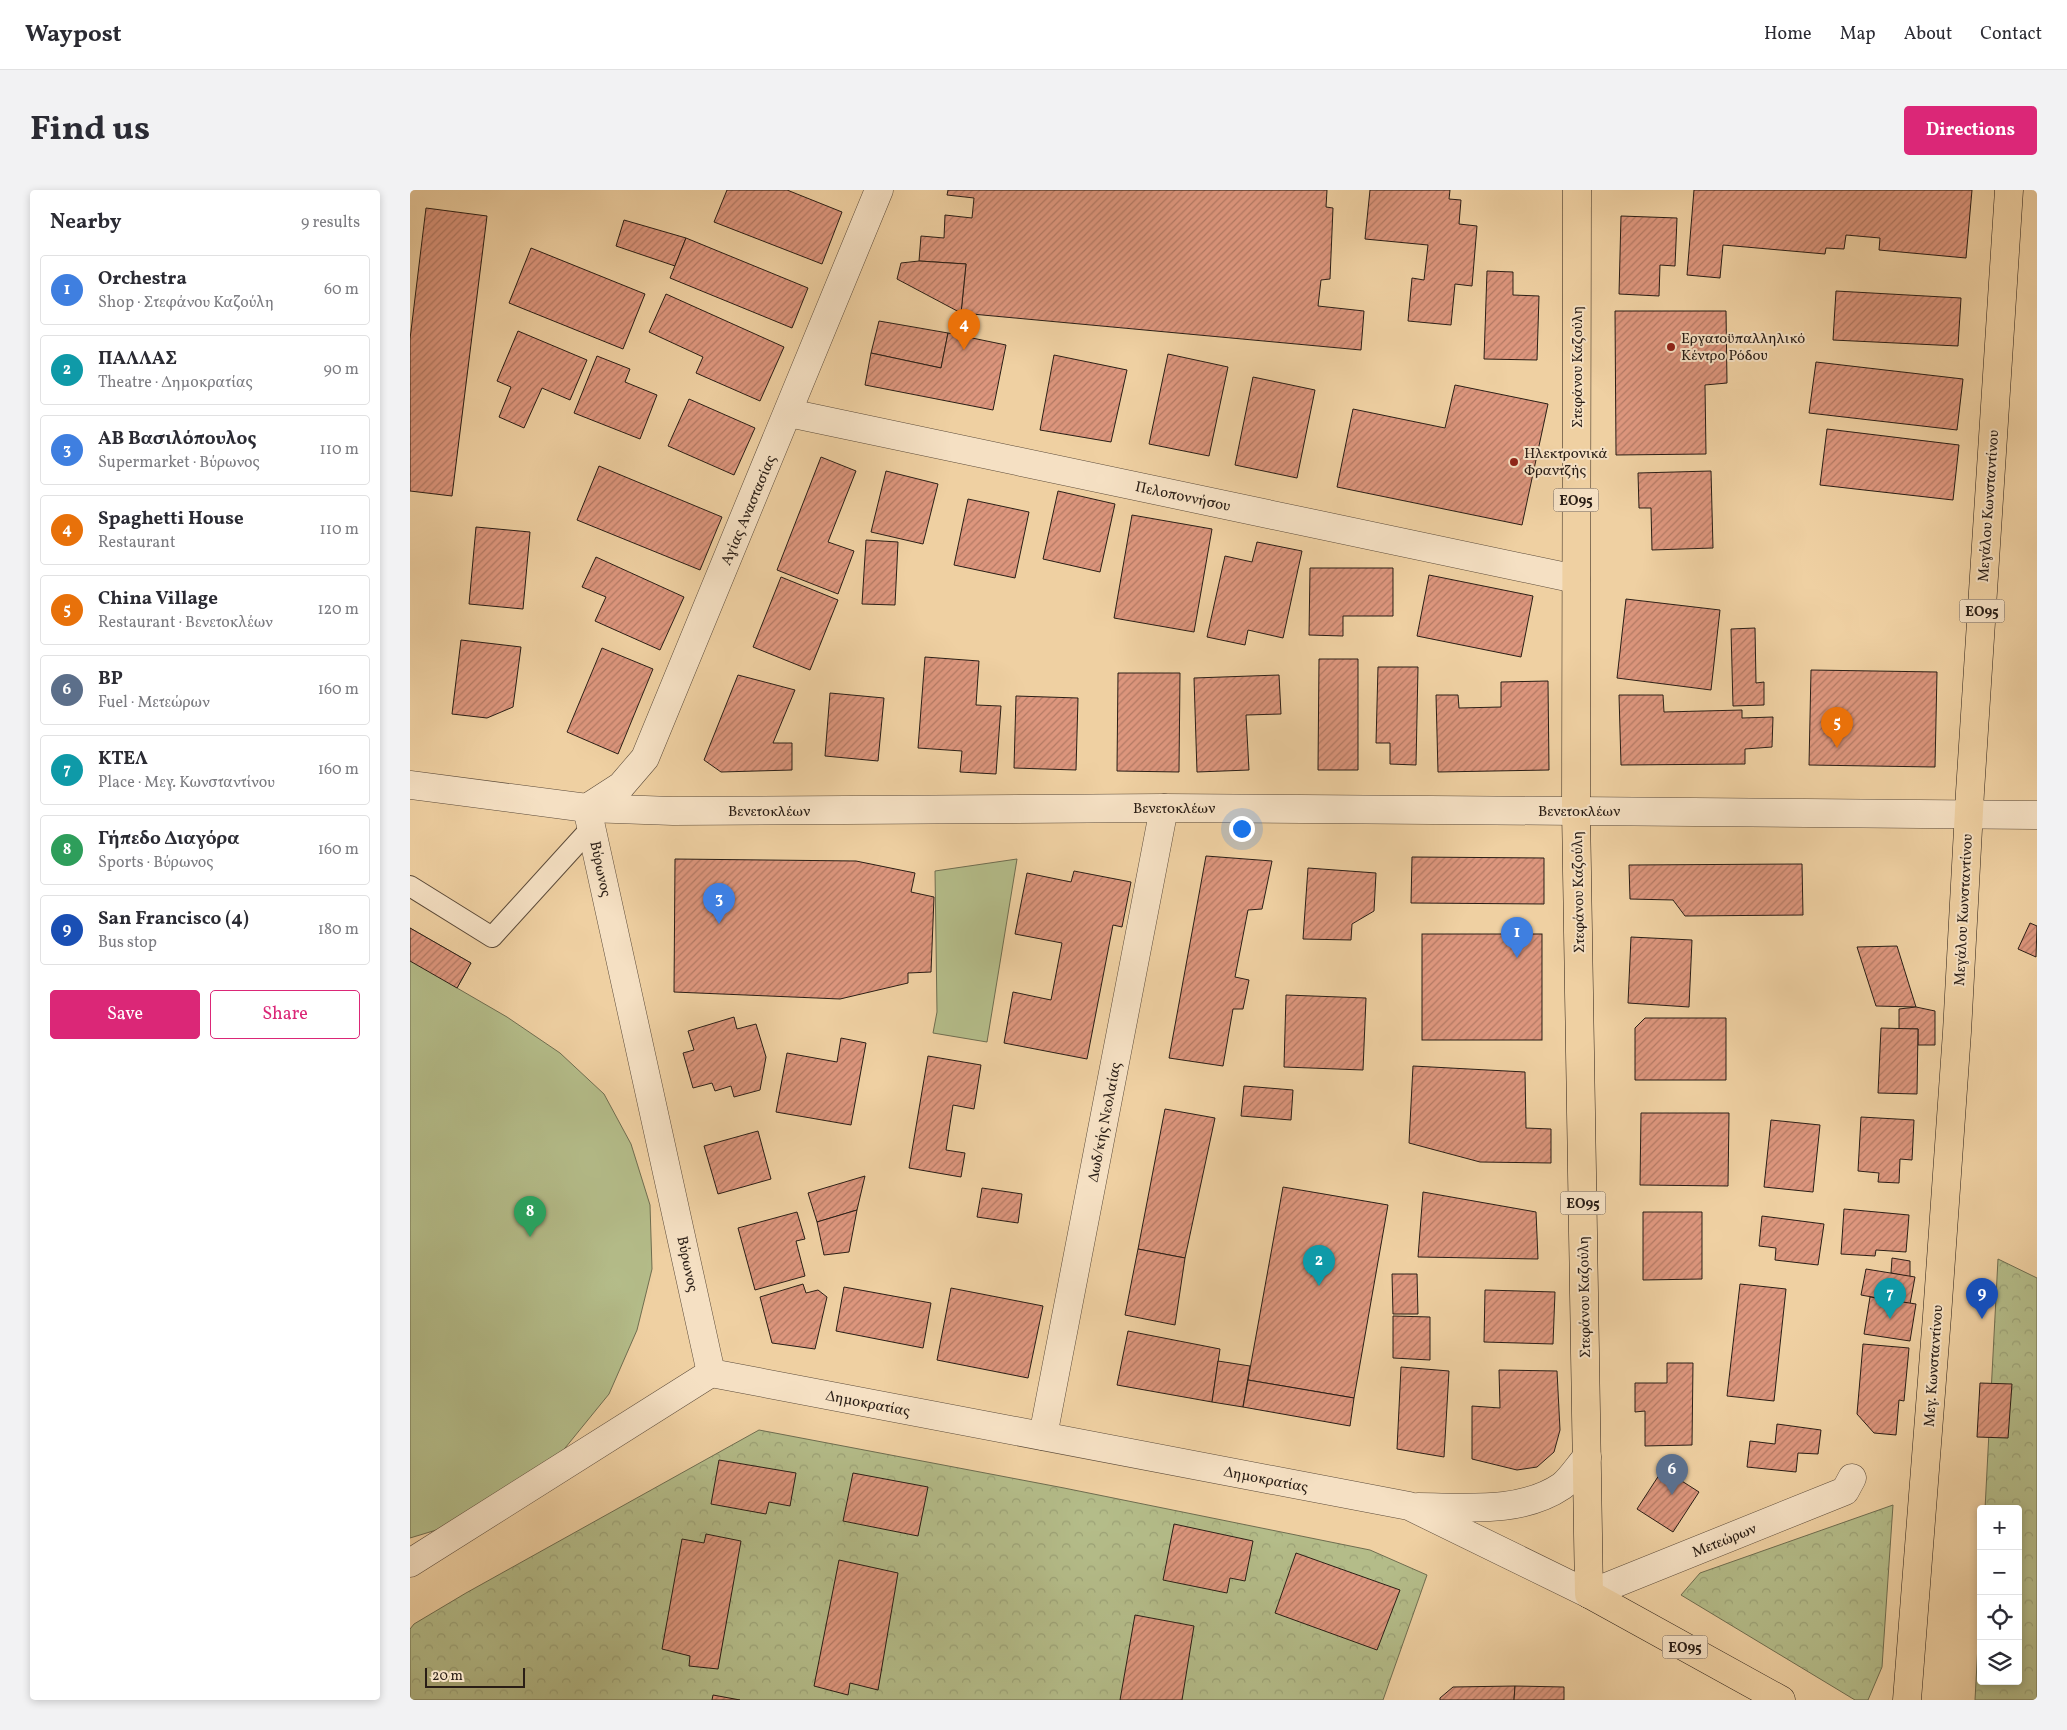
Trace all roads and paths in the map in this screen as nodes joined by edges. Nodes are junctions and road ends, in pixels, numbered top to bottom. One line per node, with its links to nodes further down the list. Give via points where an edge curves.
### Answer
1 (879, 190): 4 (street, Αγίας Αναστασίας)
2 (1577, 190): 5 (main road, Στεφάνου Καζούλη / ΕΟ95)
3 (2009, 190): 9 (main road, Μεγάλου Κωνσταντίνου / ΕΟ95)
4 (789, 413): 5 (street, Πελοποννήσου); 11 (street, Αγίας Αναστασίας, via 645,758)
5 (1576, 579): 8 (main road, Στεφάνου Καζούλη / ΕΟ95)
6 (410, 785): 11 (street, Βενετοκλέων)
7 (1164, 808): 8 (street, Βενετοκλέων); 11 (street, Βενετοκλέων, via 683,811); 15 (street, Δωδ/κής Νεολαίας)
8 (1576, 811): 9 (street, Βενετοκλέων); 16 (main road, Στεφάνου Καζούλη / ΕΟ95)
9 (1969, 813): 10 (street, Βενετοκλέων); 13 (main road, Μεγάλου Κωνσταντίνου / ΕΟ95)
10 (2037, 815)
11 (590, 818): 12 (lane, via 492,937); 14 (street, Βύρωνος)
12 (410, 886)
13 (1957, 1032): 22 (main road, Μεγ. Κωνσταντίνου / ΕΟ95)
14 (711, 1372): 15 (street, Δημοκρατίας); 19 (street)
15 (1043, 1436): 18 (street, Δημοκρατίας)
16 (1587, 1457): 18 (street, via 1562,1486 1515,1504); 20 (main road, Στεφάνου Καζούλη / ΕΟ95)
17 (1852, 1478): 20 (street, Μετεώρων, via 1845,1491)
18 (1409, 1506): 20 (street, Δημοκρατίας)
19 (410, 1563)
20 (1589, 1594): 21 (main road, Δημοκρατίας / ΕΟ95)
21 (1781, 1700)
22 (1907, 1700)

